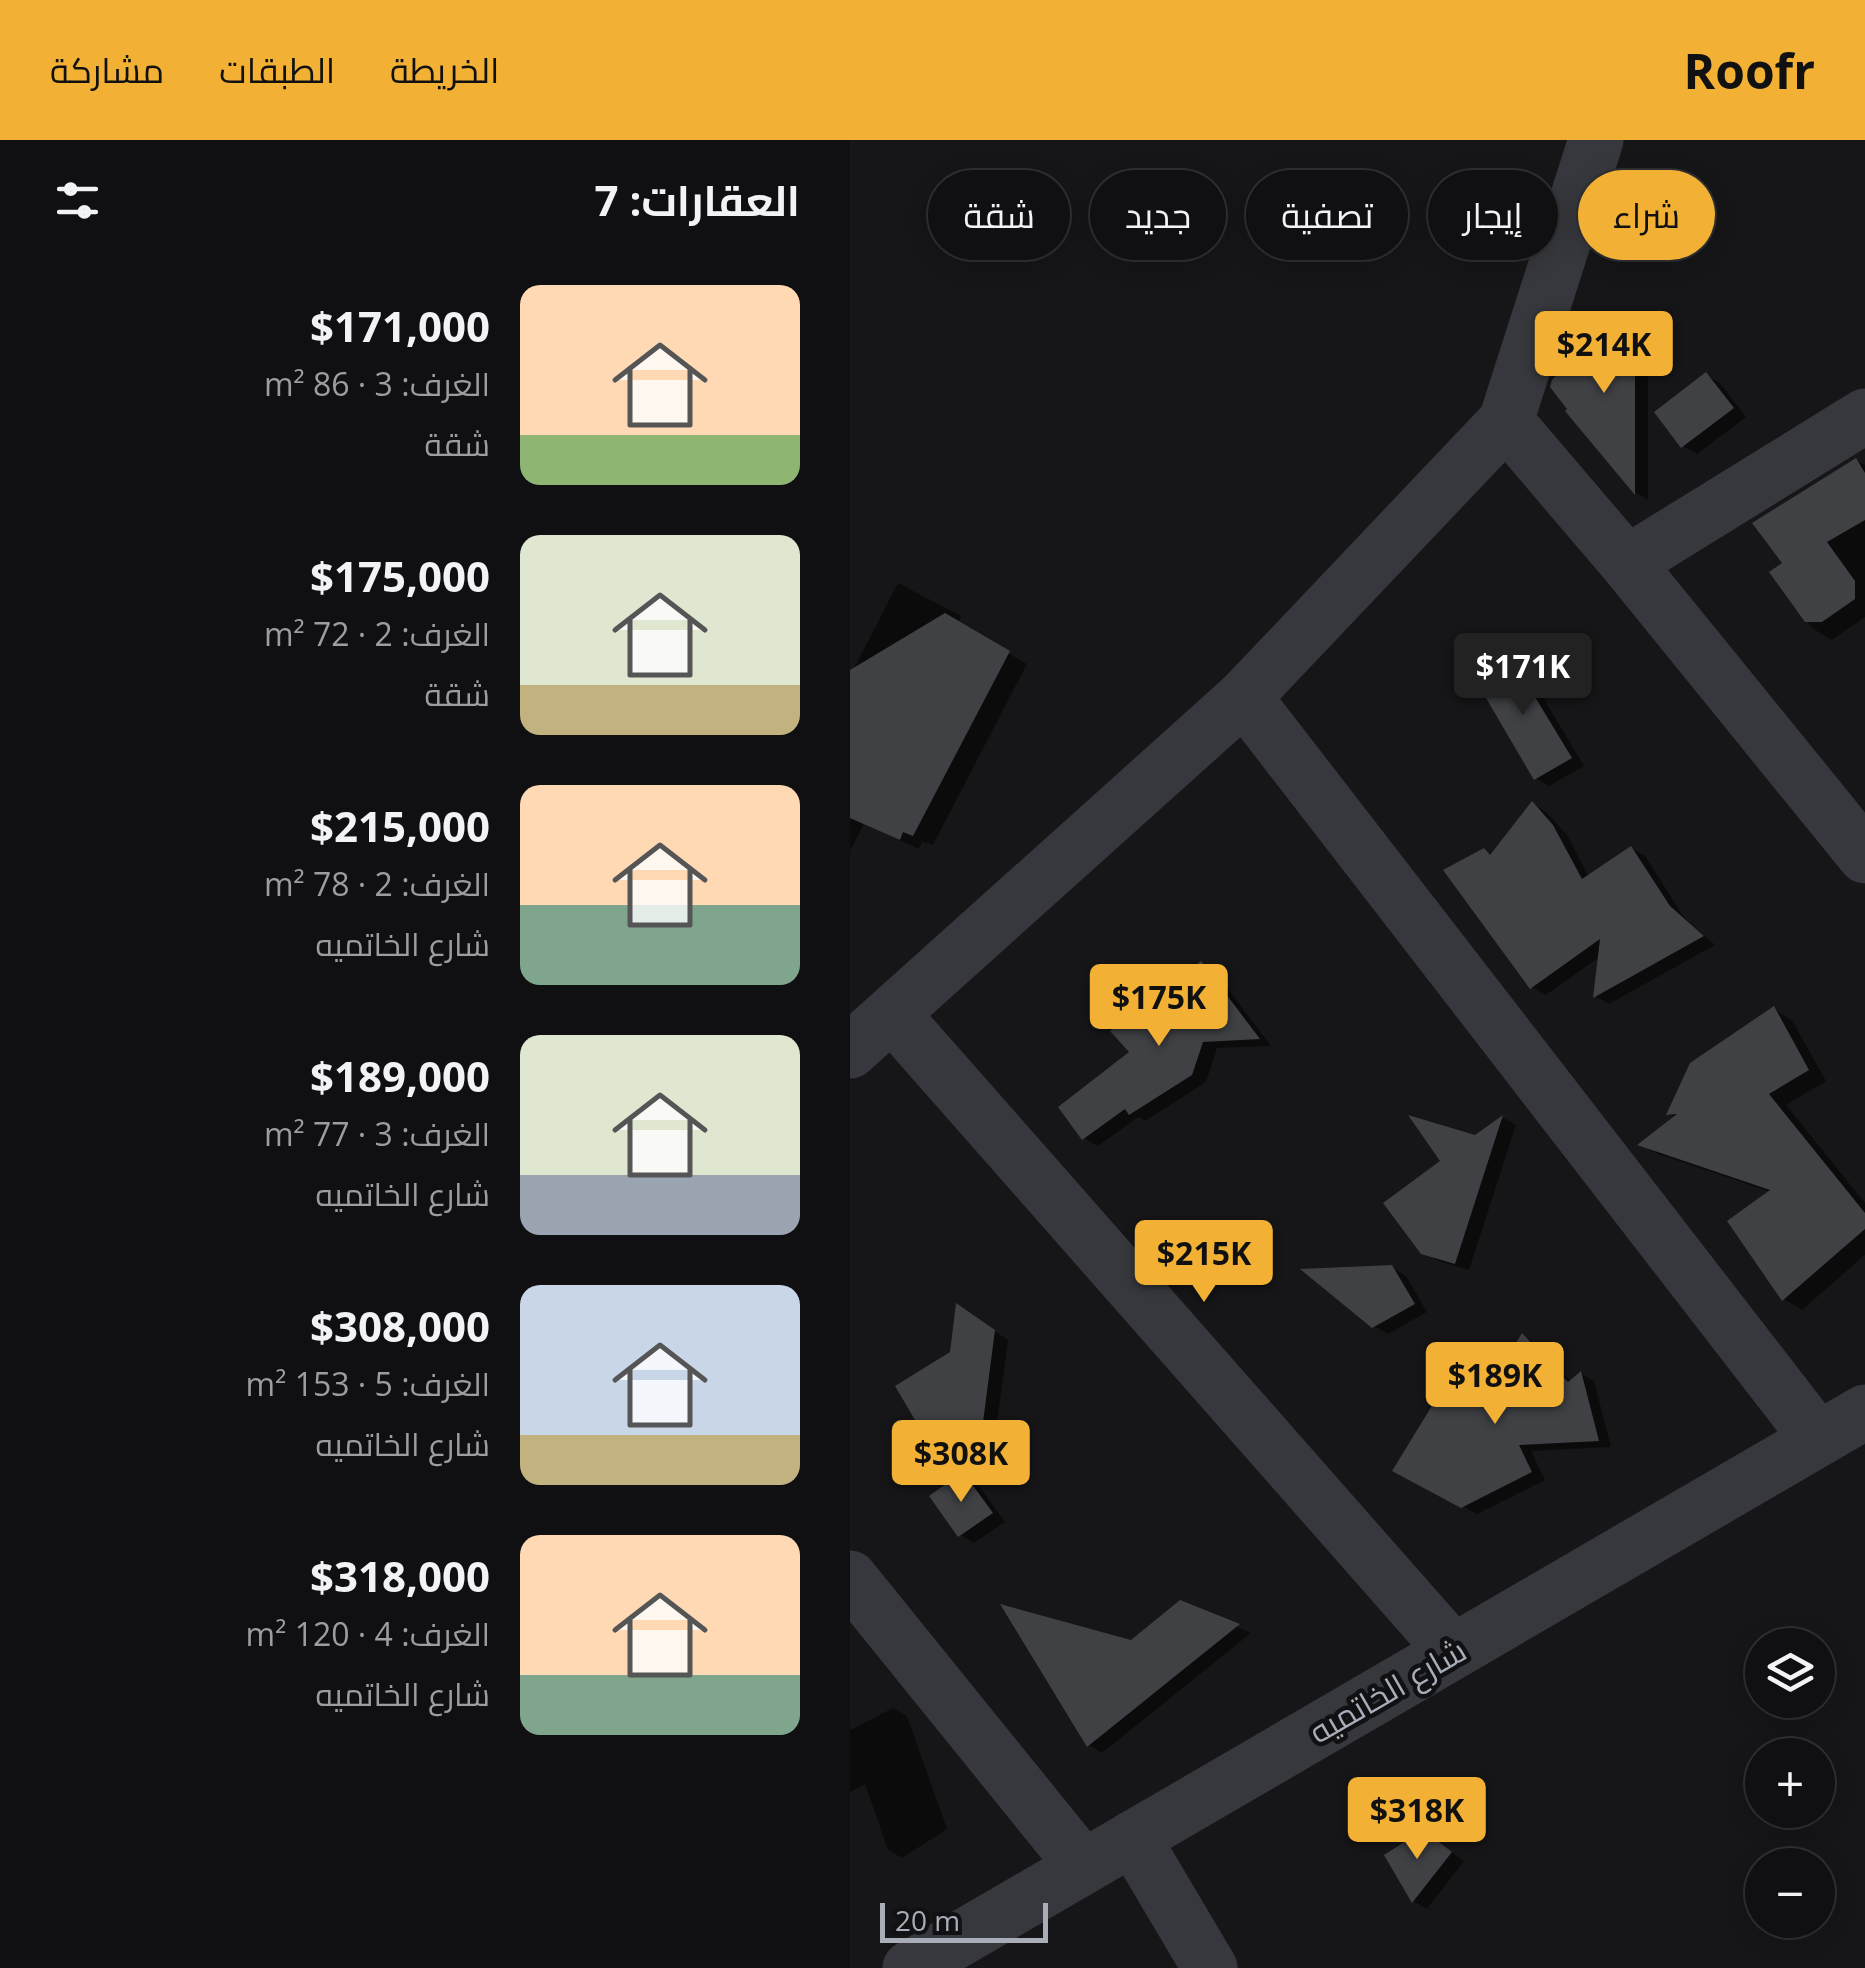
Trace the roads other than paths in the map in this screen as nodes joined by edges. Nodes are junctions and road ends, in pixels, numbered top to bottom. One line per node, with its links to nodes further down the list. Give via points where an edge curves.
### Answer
1 (1596, 140): 3 (street)
2 (1865, 416): 4 (street)
3 (1506, 421): 4 (street); 5 (street)
4 (1627, 563): 6 (street)
5 (1244, 697): 7 (street); 10 (street)
6 (1865, 856)
7 (892, 1015): 8 (street); 12 (street)
8 (850, 1051)
9 (1865, 1412): 10 (street, شارع الخاتميه)
10 (1818, 1439): 12 (street, شارع الخاتميه)
11 (850, 1578): 14 (street)
12 (1453, 1652): 13 (street, شارع الخاتميه)
13 (1133, 1838): 14 (street, شارع الخاتميه); 16 (street)
14 (1083, 1866): 15 (street, شارع الخاتميه)
15 (910, 1968)
16 (1210, 1968)

